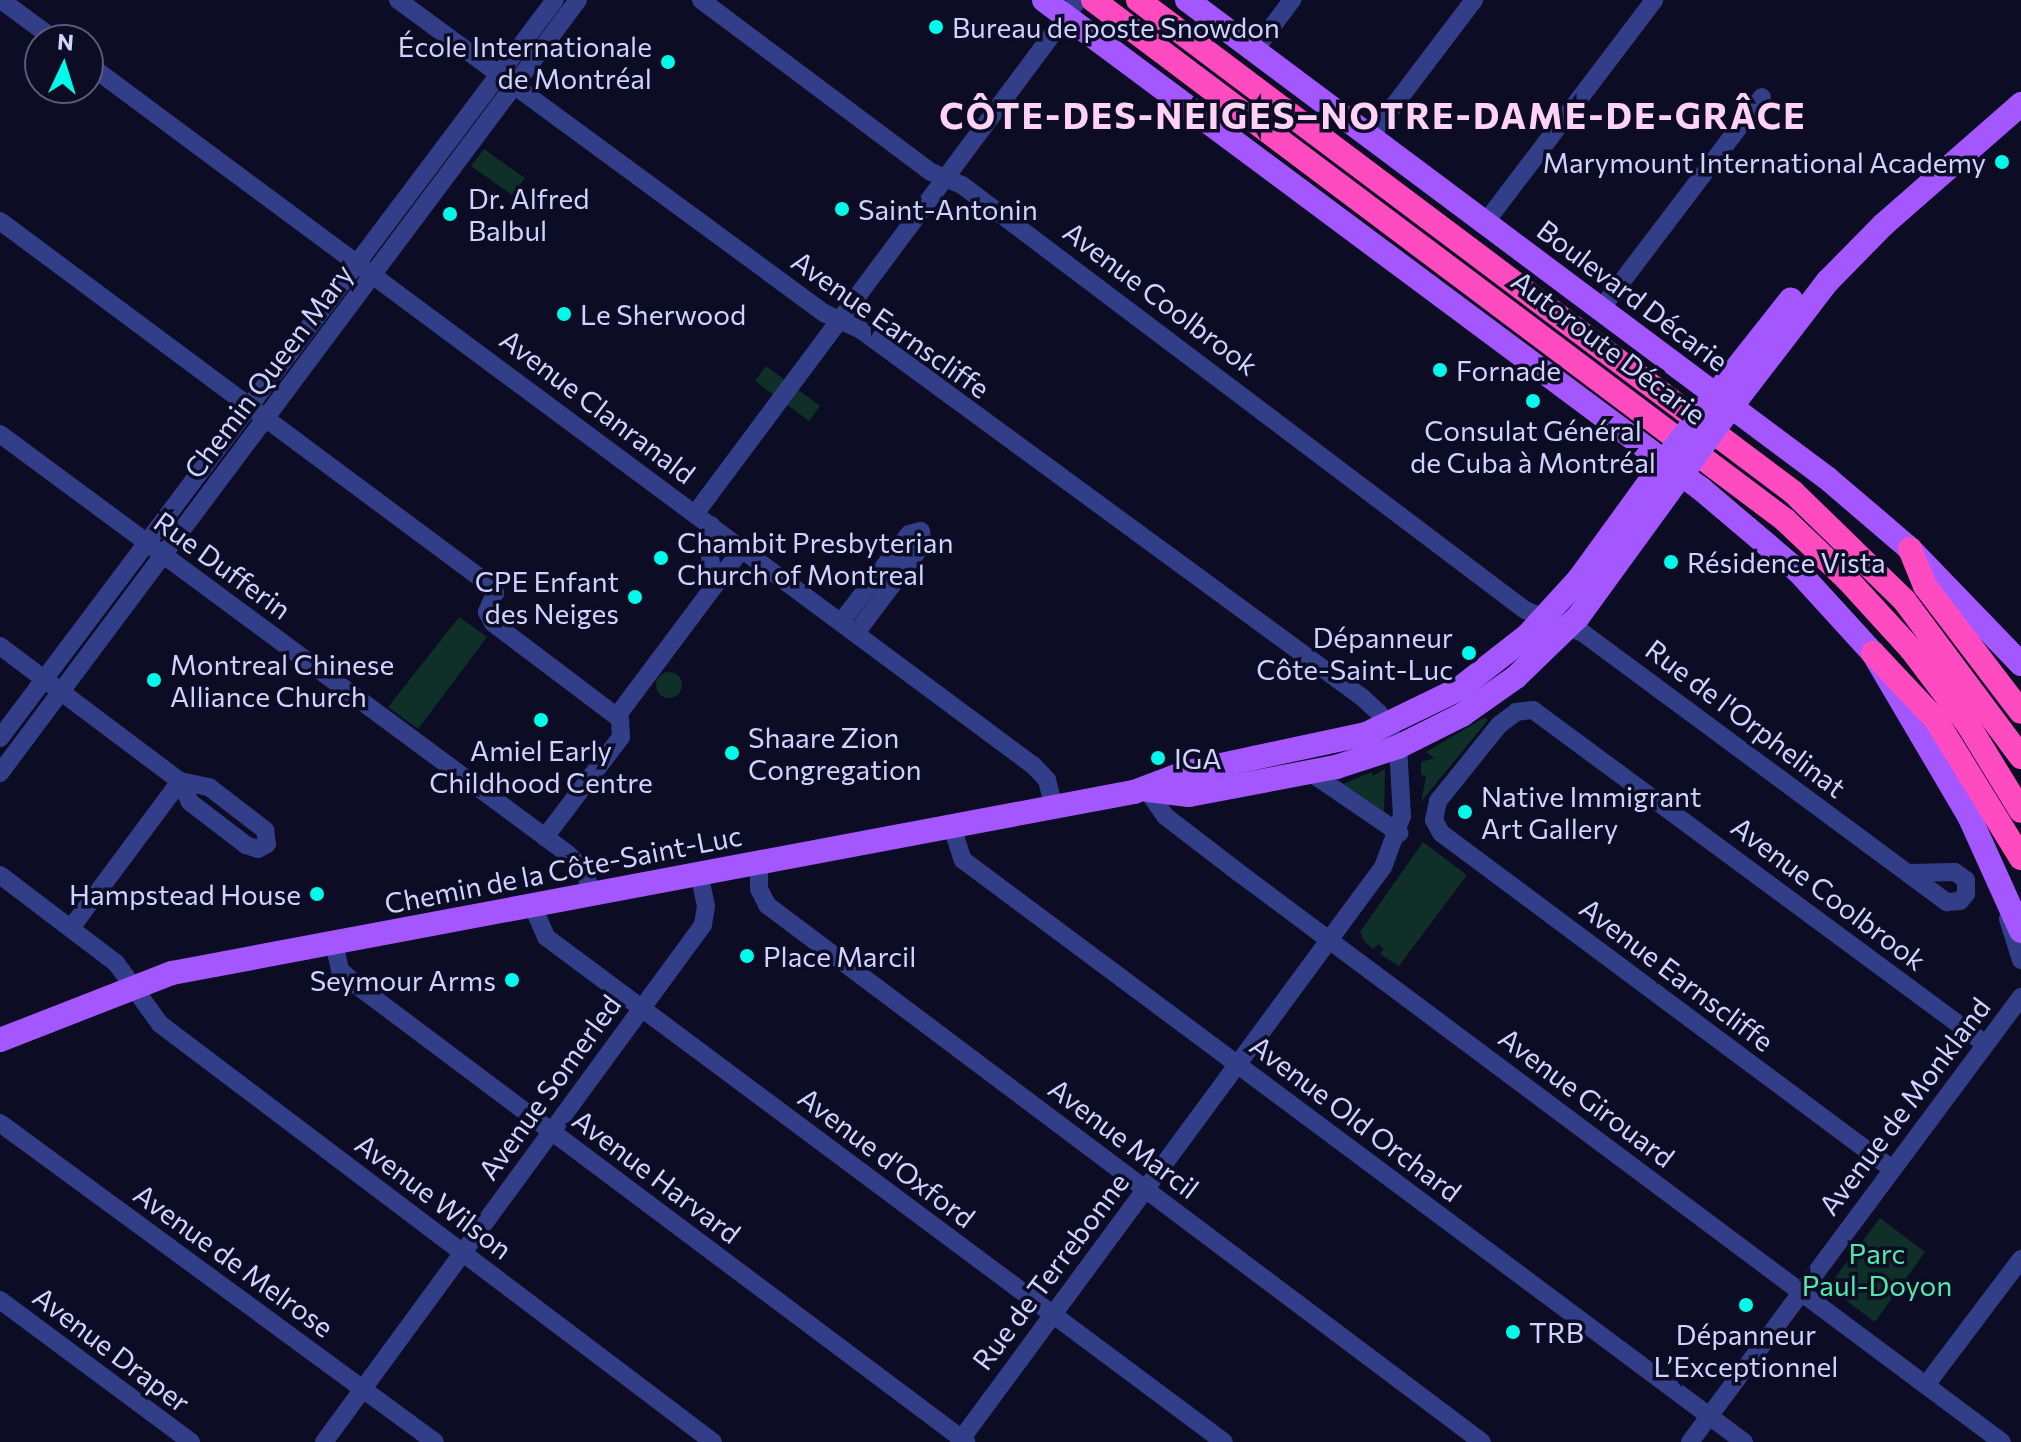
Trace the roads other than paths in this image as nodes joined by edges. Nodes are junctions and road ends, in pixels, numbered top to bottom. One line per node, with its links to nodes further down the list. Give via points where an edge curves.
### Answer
1 (1, 0): 13 (street)
2 (398, 0): 15 (street, Avenue Earnscliffe)
3 (555, 0): 15 (street, Chemin Queen Mary)
4 (578, 0): 17 (street, Chemin Queen Mary)
5 (701, 0): 21 (street, Avenue Coolbrook)
6 (1044, 0): 12 (main road)
7 (1138, 0): 53 (highway, Autoroute Décarie, via 1814,509 1918,617)
8 (1187, 0): 14 (main road, Boulevard Décarie)
9 (1292, 0): 14 (street)
10 (1474, 0): 20 (street)
11 (1654, 0): 23 (street)
12 (1078, 6): 21 (street); 32 (main road); 59 (highway, Autoroute Décarie, via 1773,510 1911,649 1967,723)
13 (33, 24)
14 (1254, 51): 20 (main road, Boulevard Décarie)
15 (499, 75): 17 (street, Avenue Earnscliffe); 24 (street, Chemin Queen Mary)
16 (104, 76): 24 (street, Avenue Clanranald)
17 (515, 86): 25 (street, Chemin Queen Mary); 27 (street, Avenue Earnscliffe)
18 (1762, 97): 26 (street)
19 (2021, 104): 28 (main road, Chemin de la Côte-Saint-Luc, via 1883,225 1810,278)
20 (1370, 137): 23 (main road, Boulevard Décarie)
21 (947, 179): 27 (street); 40 (street, Avenue Coolbrook)
22 (0, 221): 29 (street)
23 (1485, 223): 26 (main road, Boulevard Décarie)
24 (357, 263): 25 (street, Avenue Clanranald); 29 (street, Chemin Queen Mary)
25 (375, 276): 30 (street, Chemin Queen Mary); 33 (street, Avenue Clanranald)
26 (1601, 309): 28 (main road, Boulevard Décarie)
27 (839, 321): 33 (street); 51 (street, Avenue Earnscliffe, via 861,330 1363,698)
28 (1720, 404): 32 (main road, Chemin de la Côte-Saint-Luc, bridge); 37 (main road, Boulevard Décarie)
29 (249, 406): 30 (street); 35 (street, Chemin Queen Mary)
30 (267, 420): 38 (street, Chemin Queen Mary); 50 (street, via 482,580 494,591 487,612 493,623)
31 (0, 434): 35 (street, Rue Dufferin)
32 (1677, 463): 40 (main road, Chemin de la Côte-Saint-Luc); 42 (main road, Chemin de la Côte-Saint-Luc); 44 (main road, via 1778,553)
33 (695, 514): 34 (street, Avenue Clanranald)
34 (711, 525): 36 (street, Avenue Clanranald); 39 (street, via 707,534)
35 (146, 542): 38 (street, Rue Dufferin); 46 (street, Chemin Queen Mary)
36 (742, 549): 39 (street); 41 (street, Avenue Clanranald)
37 (1910, 549): 45 (main road, Boulevard Décarie); 49 (highway, via 1925,586)
38 (164, 555): 47 (street, Chemin Queen Mary); 62 (street, Rue Dufferin)
39 (714, 587): 50 (street)
40 (1544, 619): 42 (street, Rue de l'Orphelinat); 51 (main road, Chemin de la Côte-Saint-Luc, via 1478,676)
41 (848, 627): 41 (street, via 923,544 921,531 909,534); 58 (street, Avenue Clanranald, via 1034,766 1047,780)
42 (1569, 627): 51 (main road, Chemin de la Côte-Saint-Luc, via 1492,695); 66 (street, Rue de l'Orphelinat)
43 (0, 646): 46 (street)
44 (1873, 653): 63 (highway, via 1936,720); 65 (main road, via 1970,818)
45 (2021, 664)
46 (44, 678): 47 (street); 52 (street, Chemin Queen Mary)
47 (61, 691): 54 (street, Chemin Queen Mary); 56 (street)
48 (1522, 710): 80 (street, Avenue Coolbrook, via 1539,713); 84 (street, Avenue Earnscliffe, via 1488,736 1438,801 1434,820 1441,833)
49 (2021, 712)
50 (617, 716): 62 (street, via 623,733)
51 (1393, 736): 55 (main road, Chemin de la Côte-Saint-Luc); 57 (main road, Chemin de la Côte-Saint-Luc, via 1184,773); 61 (street, Rue de Terrebonne, via 1404,792)
52 (0, 738)
53 (2021, 757)
54 (0, 773)
55 (1311, 773): 57 (main road, Chemin de la Côte-Saint-Luc, via 1189,795); 61 (street)
56 (180, 781): 56 (street, via 190,802 246,845 258,849 267,844 265,830 209,787); 71 (street)
57 (1147, 790): 58 (main road, Chemin de la Côte-Saint-Luc); 73 (street, Avenue Girouard, via 1169,819)
58 (1054, 808): 60 (main road, Chemin de la Côte-Saint-Luc)
59 (2021, 811)
60 (952, 827): 64 (main road, Chemin de la Côte-Saint-Luc); 81 (street, Avenue Old Orchard, via 963,860)
61 (1399, 833): 73 (street, Rue de Terrebonne, via 1383,867)
62 (545, 837): 69 (street, Rue Dufferin, via 580,865)
63 (2021, 858)
64 (759, 863): 67 (main road, Chemin de la Côte-Saint-Luc); 85 (street, Avenue Marcil, via 759,889 767,905)
65 (1994, 870): 72 (main road); 75 (street)
66 (1908, 873)
67 (699, 874): 69 (main road, Chemin de la Côte-Saint-Luc); 78 (street, Avenue Somerled, via 706,906 703,925)
68 (0, 875): 71 (street, Avenue Wilson)
69 (592, 894): 70 (main road, Chemin de la Côte-Saint-Luc)
70 (532, 905): 74 (main road, Chemin de la Côte-Saint-Luc); 78 (street, Avenue d'Oxford, via 541,933)
71 (71, 928): 76 (street, Avenue Wilson, via 116,963)
72 (2021, 931)
73 (1329, 940): 81 (street, Rue de Terrebonne); 88 (street, Avenue Girouard)
74 (334, 942): 76 (main road, Chemin de la Côte-Saint-Luc); 83 (street, Avenue Harvard, via 339,967 348,979)
75 (2021, 960)
76 (131, 985): 79 (main road, Chemin de la Côte-Saint-Luc); 86 (street, Avenue Wilson, via 160,1024)
77 (2021, 997): 80 (street, Avenue de Monkland)
78 (642, 1008): 83 (street, Avenue Somerled); 90 (street, Avenue d'Oxford)
79 (0, 1040)
80 (1984, 1043): 84 (street, Avenue de Monkland)
81 (1238, 1065): 85 (street, Rue de Terrebonne); 93 (street, Avenue Old Orchard)
82 (0, 1123): 92 (street, Avenue de Melrose)
83 (551, 1132): 86 (street, Avenue Somerled); 94 (street, Avenue Harvard)
84 (1892, 1169): 88 (street, Avenue de Monkland)
85 (1146, 1189): 90 (street, Rue de Terrebonne); 100 (street, Avenue Marcil)
86 (461, 1252): 92 (street, Avenue Somerled); 98 (street, Avenue Wilson)
87 (2021, 1259): 91 (street)
88 (1801, 1291): 91 (street, Avenue Girouard); 93 (street, Avenue de Monkland)
89 (0, 1300): 95 (street, Avenue Draper)
90 (1053, 1315): 94 (street, Rue de Terrebonne); 99 (street, Avenue d'Oxford)
91 (1926, 1385): 103 (street, Avenue Girouard)
92 (363, 1389): 96 (street, Avenue Somerled); 97 (street, Avenue de Melrose)
93 (1709, 1416): 101 (street, Avenue de Monkland); 102 (street, Avenue Old Orchard)
94 (962, 1441)
95 (191, 1442)
96 (324, 1442)
97 (435, 1442)
98 (713, 1442)
99 (1224, 1442)
100 (1482, 1442)
101 (1690, 1442)
102 (1744, 1442)
103 (2002, 1442)

